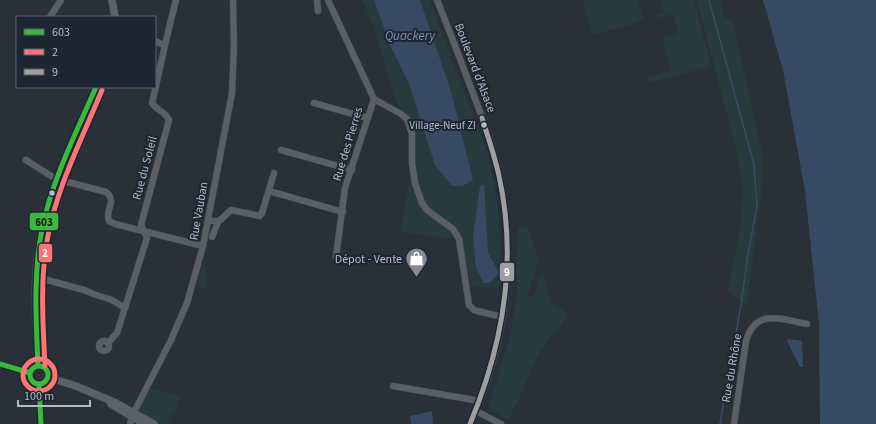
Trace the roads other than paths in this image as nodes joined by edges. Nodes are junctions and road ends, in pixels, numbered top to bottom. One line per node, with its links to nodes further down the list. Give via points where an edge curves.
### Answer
1 (61, 0): 9 (street)
2 (112, 0): 10 (main road)
3 (176, 0): 12 (street, Rue du Soleil)
4 (233, 0): 26 (street, Rue Vauban, via 232,93)
5 (317, 0): 8 (street)
6 (328, 0): 16 (street, Rue des Pierres)
7 (437, 0): 34 (street, Boulevard d'Alsace, via 480,112 501,184 507,242)
8 (318, 11)
9 (51, 16)
10 (115, 16)
11 (156, 42): 12 (street)
12 (164, 45): 13 (street, Rue du Soleil)
13 (156, 86)
14 (96, 88): 23 (main road)
15 (155, 88): 28 (street, Rue du Soleil, via 152,103 170,120 141,225)
16 (374, 99): 18 (street, Rue des Pierres); 34 (street, via 407,120 412,134 415,183 427,210 453,229 459,239 469,305 478,312)
17 (314, 103): 18 (street)
18 (367, 118): 21 (street, Rue des Pierres)
19 (281, 150): 21 (street)
20 (26, 160): 23 (street)
21 (352, 170): 25 (street, Rue des Pierres, via 346,188)
22 (274, 173): 24 (street)
23 (56, 179): 28 (street, via 106,192 112,199 109,222); 32 (main road, via 49,199)
24 (269, 191): 25 (street); 27 (street, via 260,216 231,210)
25 (343, 212): 31 (street, Rue des Pierres)
26 (208, 220): 27 (street); 30 (street, Rue Vauban)
27 (218, 222): 29 (street)
28 (144, 232): 30 (street); 33 (street, Rue du Soleil, via 146,238)
29 (212, 237)
30 (203, 246): 45 (street, Rue Vauban, via 187,303)
31 (336, 257)
32 (36, 277): 33 (street, via 84,290 112,300); 38 (main road)
33 (125, 308): 36 (street, Rue du Soleil, via 117,333)
34 (503, 317): 43 (street, Boulevard d'Alsace, via 493,363)
35 (807, 324): 51 (street, Rue du Rhône, via 765,318 751,328 746,341)
36 (108, 344)
37 (0, 364): 39 (main road)
38 (38, 366): 39 (main road); 40 (main road, via 45,369)
39 (30, 373): 41 (main road, via 33,381)
40 (47, 377): 41 (main road); 45 (main road, via 105,399)
41 (39, 384): 46 (street)
42 (394, 386): 43 (street)
43 (480, 401): 44 (street, Boulevard d'Alsace)
44 (476, 412): 49 (street, Boulevard d'Alsace); 50 (street)
45 (132, 418): 47 (main road); 48 (main road)
46 (41, 424)
47 (144, 424)
48 (154, 424)
49 (470, 424)
50 (501, 424)
51 (734, 424)

